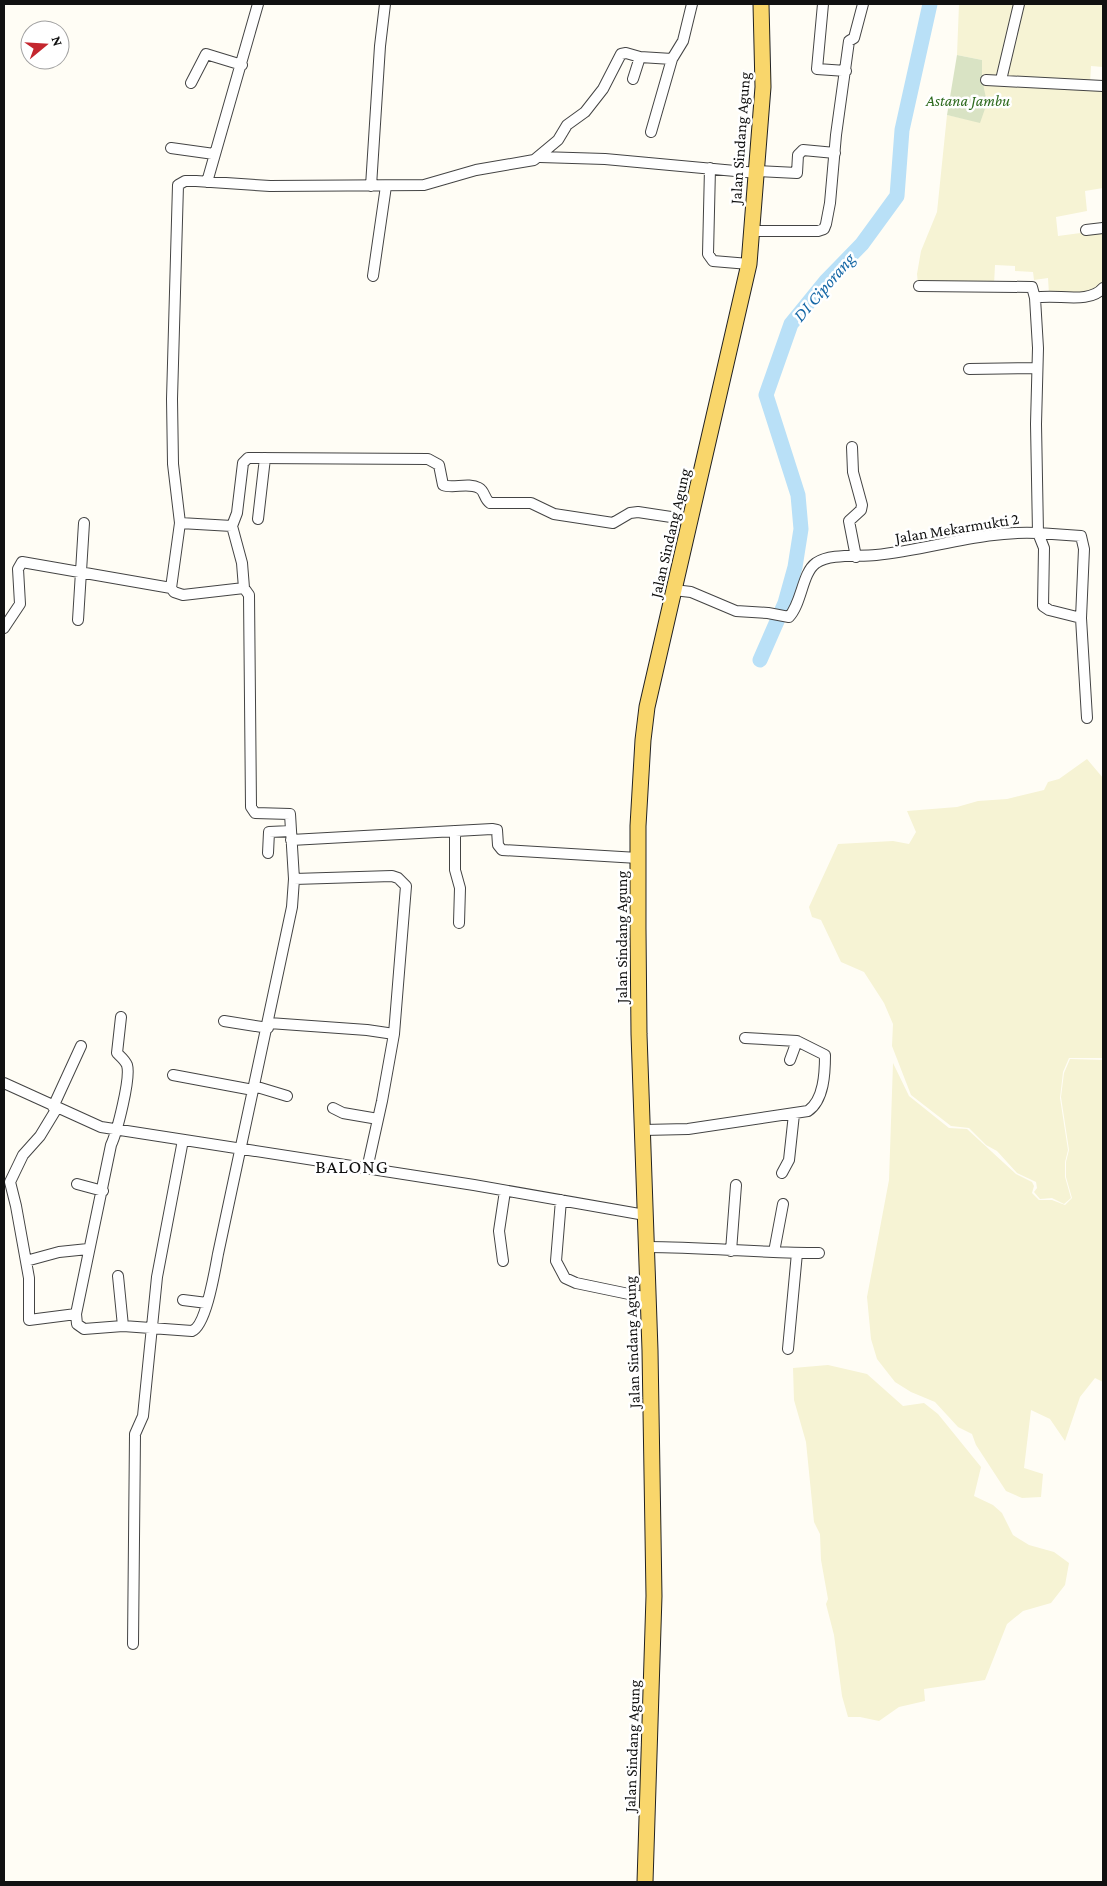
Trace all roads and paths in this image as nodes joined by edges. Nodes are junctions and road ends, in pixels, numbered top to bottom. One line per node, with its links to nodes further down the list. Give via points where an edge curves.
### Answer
1 (258, 4): 10 (street)
2 (385, 4): 25 (street)
3 (692, 4): 9 (street, via 683,41)
4 (761, 4): 23 (main road, Jalan Sindang Agung, via 763,87)
5 (823, 4): 11 (street, via 817,69)
6 (863, 4): 11 (street, via 854,38 849,41)
7 (1019, 4): 14 (street)
8 (640, 57): 9 (street); 12 (street); 21 (street, via 626,53 619,56 603,89)
9 (672, 60): 17 (street)
10 (242, 65): 15 (street, via 206,54); 20 (street)
11 (846, 71): 19 (street)
12 (634, 79)
13 (986, 80): 14 (street)
14 (1001, 80): 16 (street)
15 (191, 84)
16 (1103, 86)
17 (651, 132)
18 (171, 148): 20 (street)
19 (835, 153): 23 (street, via 803,150 798,155 797,173); 29 (street, via 824,229)
20 (214, 154): 24 (street)
21 (540, 157): 22 (street); 26 (street, via 424,185)
22 (710, 168): 23 (street); 30 (street, via 708,254 713,261)
23 (757, 172): 29 (main road, Jalan Sindang Agung)
24 (207, 182): 25 (street); 41 (street, via 185,181 176,189 172,399)
25 (372, 186): 26 (street)
26 (386, 186): 31 (street)
27 (1103, 228): 28 (street)
28 (1086, 230)
29 (752, 231): 30 (main road, Jalan Sindang Agung)
30 (749, 264): 40 (main road, Jalan Sindang Agung)
31 (373, 276)
32 (919, 286): 34 (street, via 1032,287)
33 (1103, 288): 34 (street, via 1100,292 1078,297)
34 (1035, 298): 35 (street, Jalan Mekarmukti 2)
35 (1037, 368): 36 (street); 44 (street, Jalan Mekarmukti 2)
36 (969, 369)
37 (852, 448): 45 (street, via 862,505 849,521)
38 (265, 458): 39 (street); 40 (street, via 428,459 439,464 443,485 476,486 490,503 531,503 554,514 613,523 638,512); 43 (street, via 244,460)
39 (258, 519)
40 (691, 520): 49 (main road, Jalan Sindang Agung)
41 (180, 523): 43 (street); 47 (street)
42 (84, 524): 46 (street)
43 (232, 526): 48 (street, via 242,563)
44 (1038, 533): 45 (street, Jalan Mekarmukti 2, via 997,534); 50 (street, via 1044,548 1043,606); 50 (street, via 1081,536 1084,550)
45 (856, 557): 49 (street, Jalan Mekarmukti 2, via 825,559 814,565 797,606 788,617 736,611 691,592)
46 (82, 571): 47 (street); 51 (street); 52 (street, via 22,562 18,569 20,604)
47 (171, 588): 48 (street, via 183,595)
48 (244, 588): 55 (street, via 248,595 251,807 255,812 289,813)
49 (674, 590): 57 (main road, Jalan Sindang Agung, via 646,715)
50 (1081, 618): 53 (street)
51 (78, 620)
52 (4, 628)
53 (1087, 718)
54 (454, 831): 55 (street); 57 (street, via 495,829 502,850); 59 (street, via 460,885)
55 (291, 835): 56 (street, via 268,833); 58 (street)
56 (268, 853)
57 (638, 858): 77 (main road, Jalan Sindang Agung)
58 (294, 879): 62 (street, via 290,916); 63 (street, via 392,876 403,881 406,892)
59 (459, 923)
60 (121, 1017): 76 (street, via 117,1052 127,1067)
61 (224, 1021): 62 (street)
62 (268, 1025): 63 (street); 70 (street)
63 (394, 1034): 75 (street)
64 (745, 1038): 65 (street)
65 (797, 1041): 67 (street); 74 (street, via 826,1055 817,1102 808,1111)
66 (81, 1046): 72 (street)
67 (790, 1060)
68 (173, 1075): 70 (street)
69 (4, 1083): 72 (street)
70 (253, 1088): 71 (street); 79 (street)
71 (287, 1096)
72 (55, 1107): 76 (street, via 90,1124); 96 (street, via 40,1136 23,1155 10,1182)
73 (333, 1108): 75 (street)
74 (794, 1114): 77 (street, via 688,1129); 81 (street, via 789,1160)
75 (378, 1119): 80 (street)
76 (117, 1130): 78 (street); 84 (street)
77 (643, 1130): 88 (main road, Jalan Sindang Agung)
78 (183, 1140): 79 (street); 103 (street, via 157,1277)
79 (239, 1149): 80 (street); 100 (street)
80 (367, 1169): 85 (street)
81 (782, 1173)
82 (77, 1184): 84 (street)
83 (736, 1184): 91 (street)
84 (103, 1191): 90 (street)
85 (505, 1191): 86 (street); 95 (street, via 499,1231)
86 (561, 1200): 88 (street); 98 (street, via 556,1261 565,1278)
87 (783, 1204): 92 (street)
88 (645, 1215): 89 (main road, Jalan Sindang Agung)
89 (647, 1247): 91 (street, via 706,1247); 98 (main road, Jalan Sindang Agung)
90 (88, 1249): 96 (street, via 59,1252); 101 (street)
91 (731, 1251): 92 (street)
92 (774, 1252): 93 (street)
93 (797, 1253): 94 (street); 104 (street)
94 (819, 1253)
95 (503, 1261)
96 (26, 1262): 101 (street, via 30,1284 29,1320)
97 (118, 1276): 102 (street)
98 (648, 1298): 106 (main road, Jalan Sindang Agung, via 654,1596)
99 (182, 1300): 100 (street)
100 (208, 1303): 103 (street, via 194,1331)
101 (76, 1314): 102 (street, via 78,1325 84,1328)
102 (123, 1326): 103 (street)
103 (151, 1328): 105 (street, via 142,1416 135,1434)
104 (788, 1349)
105 (133, 1644)
106 (645, 1882)

